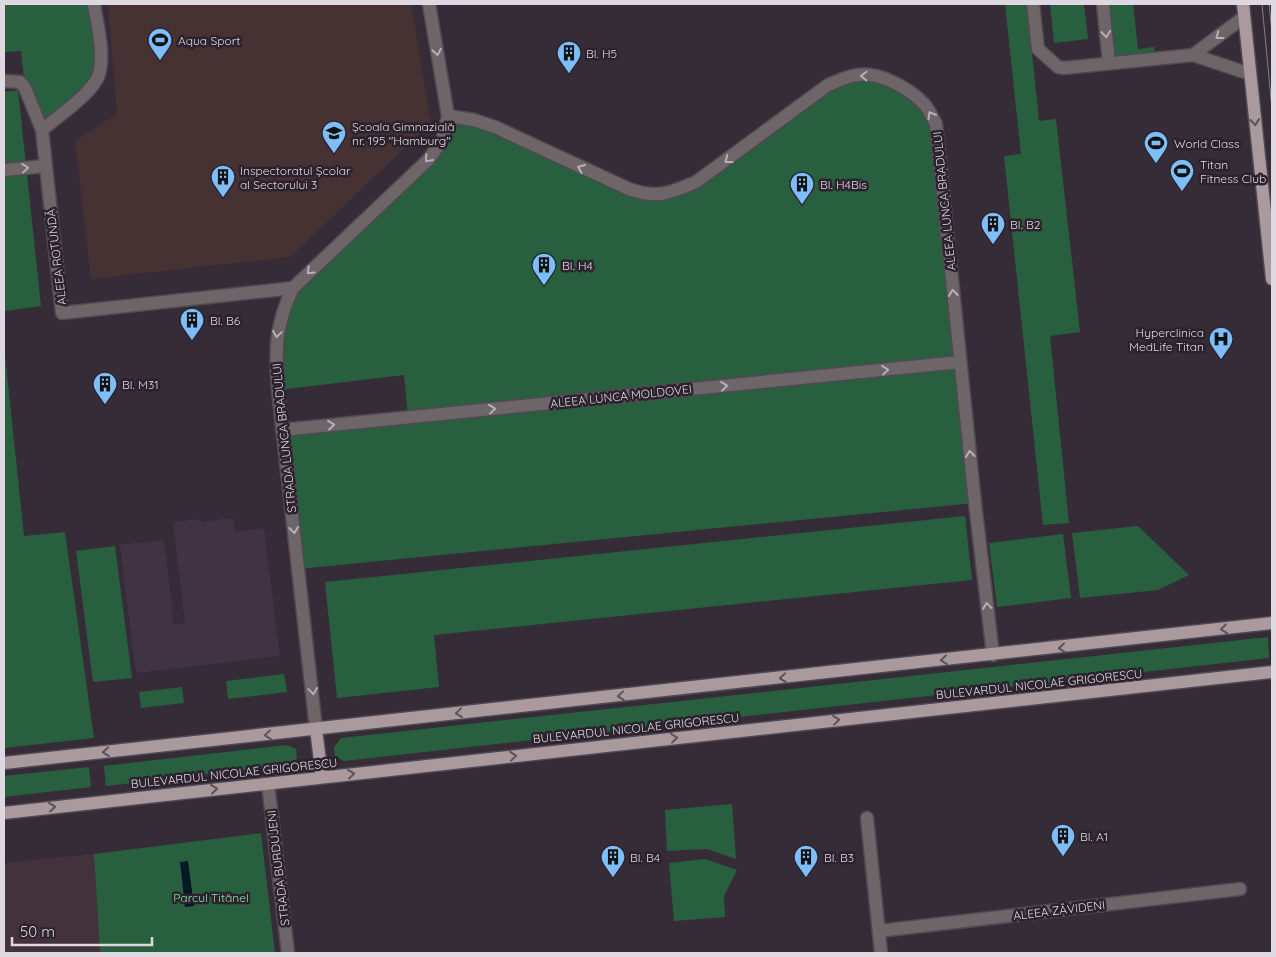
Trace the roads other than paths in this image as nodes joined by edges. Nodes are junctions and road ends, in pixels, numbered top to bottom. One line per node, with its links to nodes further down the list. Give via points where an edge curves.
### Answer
1 (94, 4): 11 (street, via 100,58 98,75 89,90)
2 (429, 4): 10 (street, STRADA LUNCA BRADULUI, one-way to 10)
3 (1033, 4): 7 (street, via 1038,49 1045,57 1064,68)
4 (1102, 4): 7 (street, one-way to 7)
5 (1244, 10): 6 (street, one-way to 6); 8 (main road)
6 (1193, 54): 7 (street); 8 (street)
7 (1109, 63)
8 (1250, 74): 14 (main road, one-way to 14)
9 (4, 81): 11 (street, ALEEA ROTUNDĂ, via 20,82 25,88)
10 (448, 116): 15 (street, STRADA LUNCA BRADULUI, one-way to 15, via 442,141 428,160); 16 (street, ALEEA LUNCA BRADULUI, one-way to 10, via 936,124 925,105 910,91 889,81 859,74 828,85 696,182 652,196 629,189 495,127)
11 (42, 130): 12 (street, ALEEA ROTUNDĂ)
12 (45, 166): 13 (street, one-way to 12); 15 (street, ALEEA ROTUNDĂ, via 62,313)
13 (4, 170)
14 (1272, 279)
15 (293, 288): 17 (street, STRADA LUNCA BRADULUI, one-way to 17, via 282,311 275,355)
16 (960, 362): 17 (street, ALEEA LUNCA MOLDOVEI, one-way to 16); 19 (street, ALEEA LUNCA BRADULUI, one-way to 16)
17 (282, 430): 21 (street, STRADA LUNCA BRADULUI, one-way to 21)
18 (1272, 623): 19 (main road, one-way to 19)
19 (992, 655): 21 (main road, one-way to 21)
20 (1272, 672): 23 (main road, BULEVARDUL NICOLAE GRIGORESCU, one-way to 20)
21 (316, 730): 22 (main road, one-way to 22); 23 (main road)
22 (4, 763)
23 (322, 777): 24 (main road, BULEVARDUL NICOLAE GRIGORESCU)
24 (268, 784): 25 (main road, BULEVARDUL NICOLAE GRIGORESCU, one-way to 24); 29 (street, STRADA BURDUJENI)
25 (4, 813)
26 (867, 818): 28 (street)
27 (1240, 889): 28 (street, ALEEA ZĂVIDENI)
28 (879, 932): 30 (street)
29 (288, 953)
30 (881, 953)

